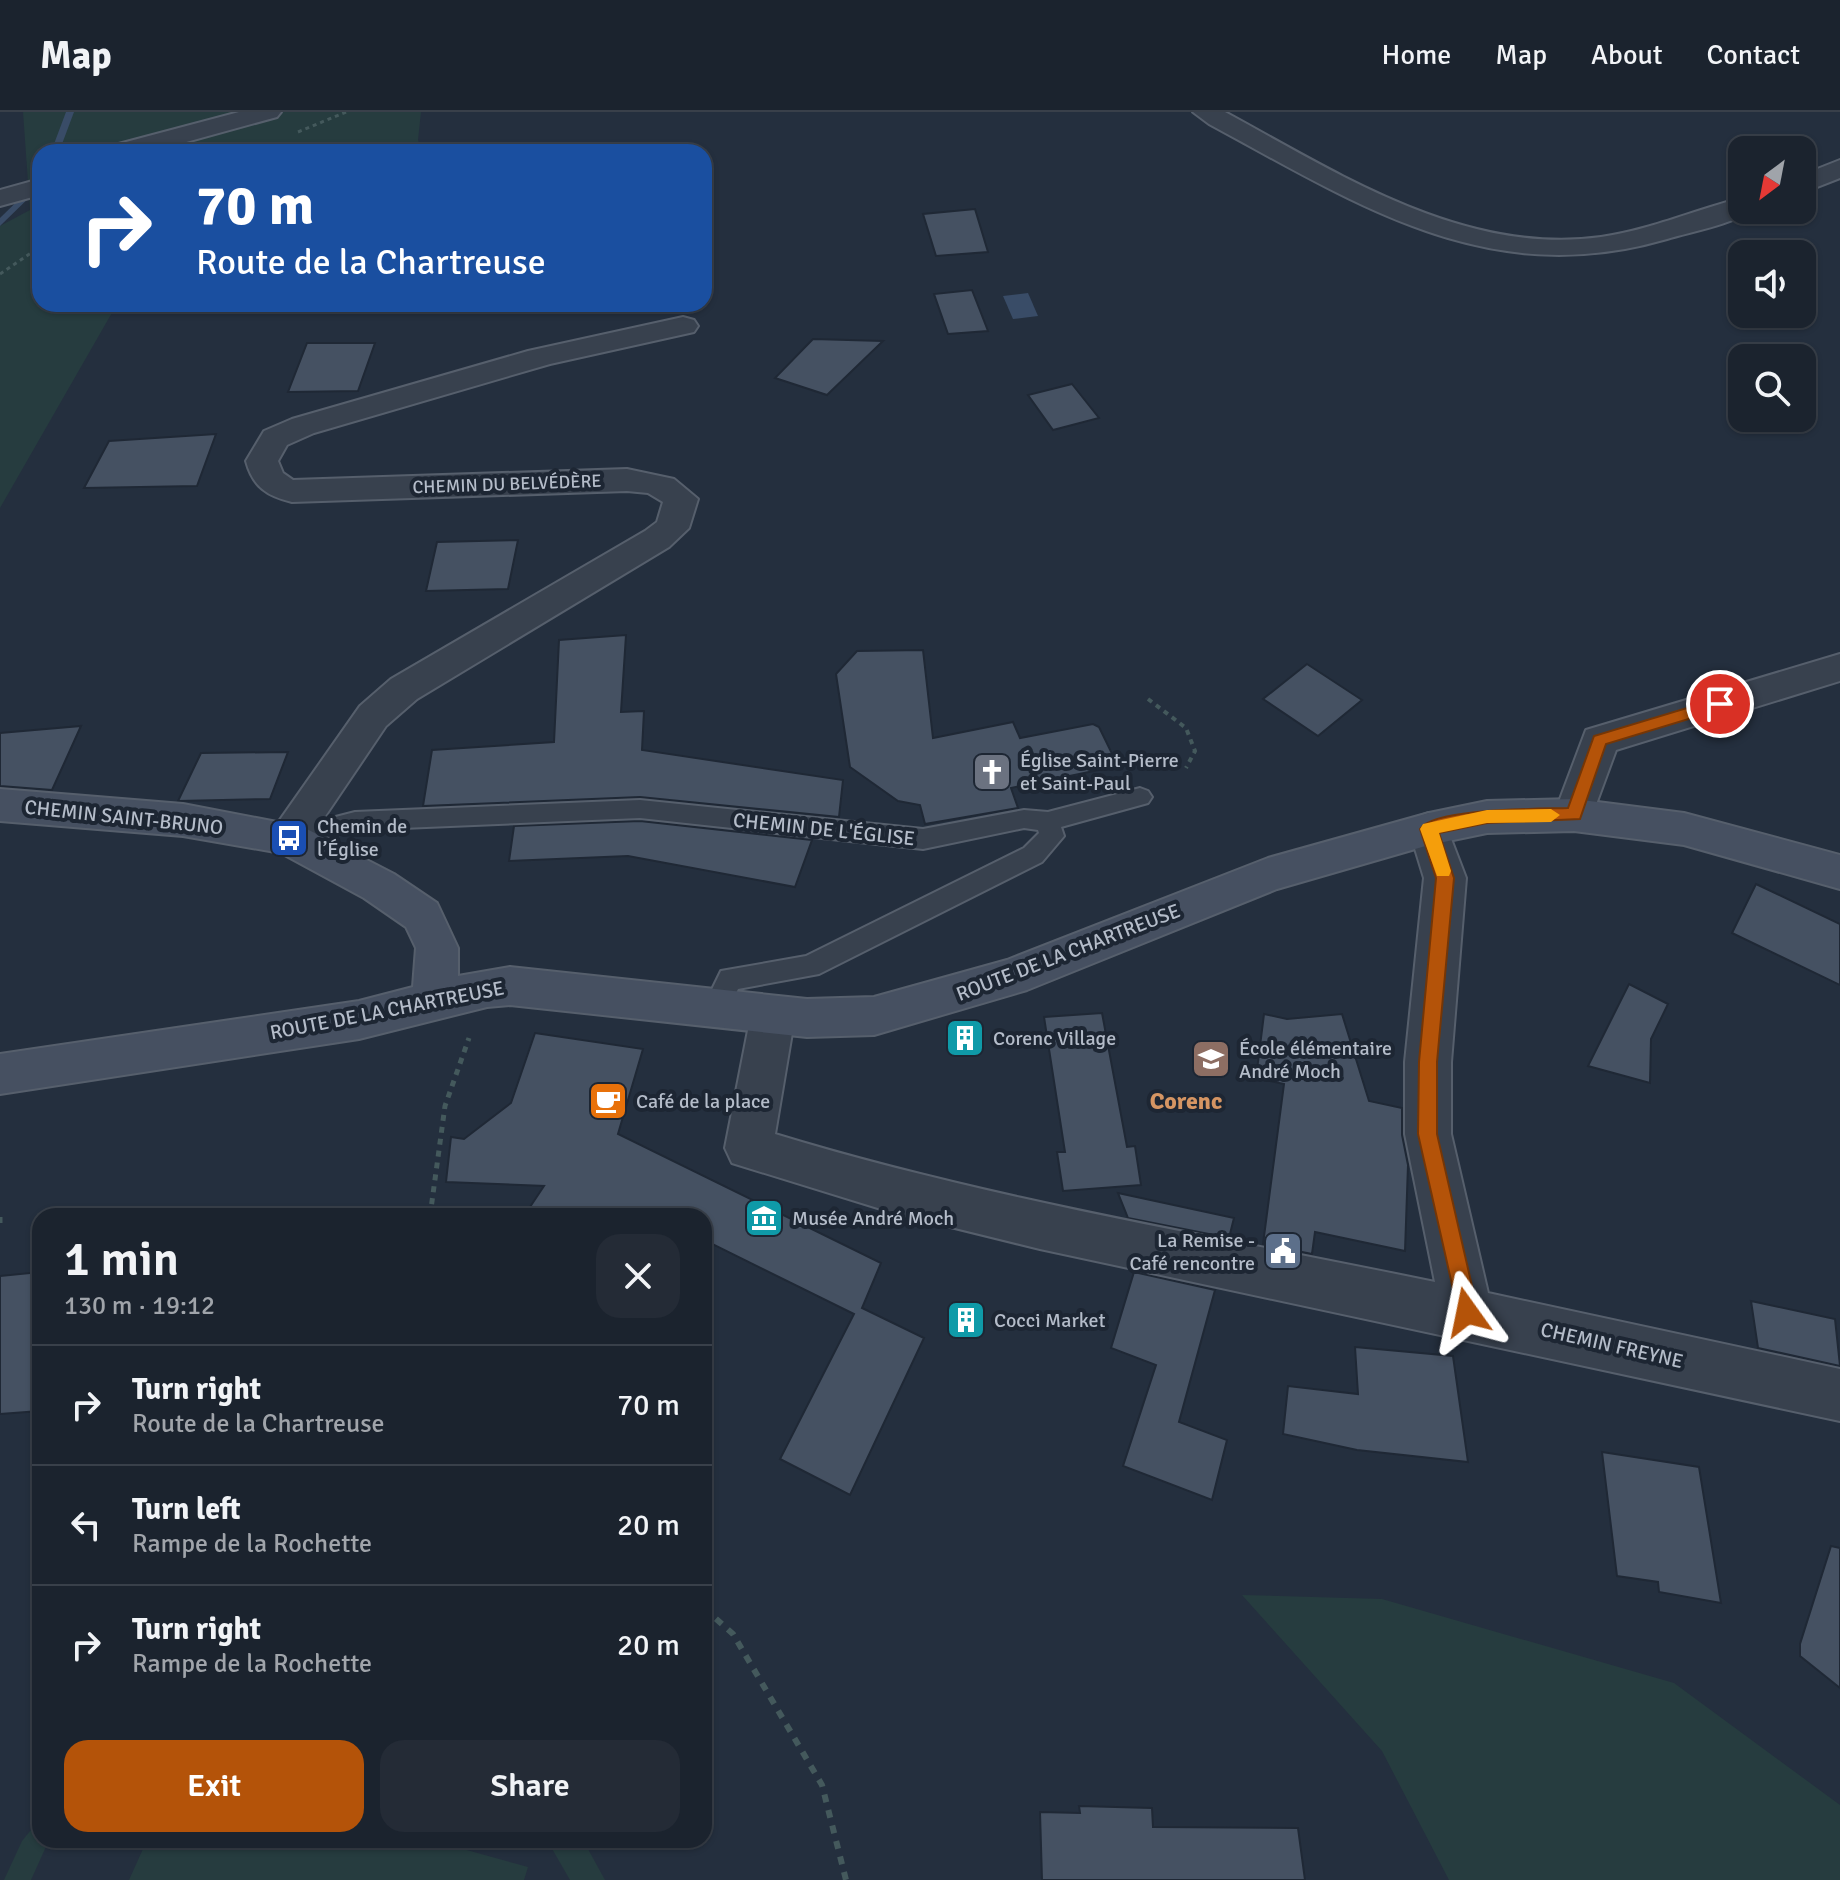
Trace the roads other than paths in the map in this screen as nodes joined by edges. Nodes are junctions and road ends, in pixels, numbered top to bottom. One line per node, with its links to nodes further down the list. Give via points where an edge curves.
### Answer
1 (268, 112): 3 (street)
2 (1206, 112): 8 (street, via 1369,200 1500,245 1556,249 1615,242 1658,235)
3 (150, 144)
4 (1840, 168): 5 (street)
5 (1816, 179)
6 (32, 189): 7 (street)
7 (0, 198)
8 (1728, 211)
9 (683, 326): 16 (street, CHEMIN DU BELVÉDÈRE, via 498,368 275,438 262,461 266,476 274,487 292,491 627,480 652,481 681,499 672,528 657,539 404,689 373,716)
10 (1840, 667): 13 (street, via 1600,740)
11 (1140, 797): 14 (lane, CHEMIN DE L'ÉGLISE)
12 (0, 805): 16 (main road, CHEMIN SAINT-BRUNO, via 183,820)
13 (1574, 815): 15 (main road, ROUTE DE LA CHARTREUSE, via 1487,817); 17 (main road, ROUTE DE LA CHARTREUSE, via 1684,829)
14 (1048, 821): 16 (lane, CHEMIN DE L'ÉGLISE, via 1024,819 923,839 640,809 355,821); 19 (lane, via 1052,836 1033,855 810,966 730,979)
15 (1429, 829): 20 (main road, ROUTE DE LA CHARTREUSE, via 1268,875 1012,977 945,998 874,1016); 22 (street, via 1445,878 1428,1062 1428,1134)
16 (289, 838): 18 (main road, CHEMIN SAINT-BRUNO, via 422,915 437,948)
17 (1840, 872)
18 (430, 1003): 19 (main road, ROUTE DE LA CHARTREUSE, via 510,986); 21 (main road, ROUTE DE LA CHARTREUSE, via 359,1020)
19 (715, 1010): 20 (main road, ROUTE DE LA CHARTREUSE)
20 (773, 1015): 22 (street, CHEMIN FREYNE, via 749,1148 831,1175 1008,1220)
21 (0, 1074)
22 (1467, 1312): 23 (street, CHEMIN FREYNE)
23 (1840, 1395)

